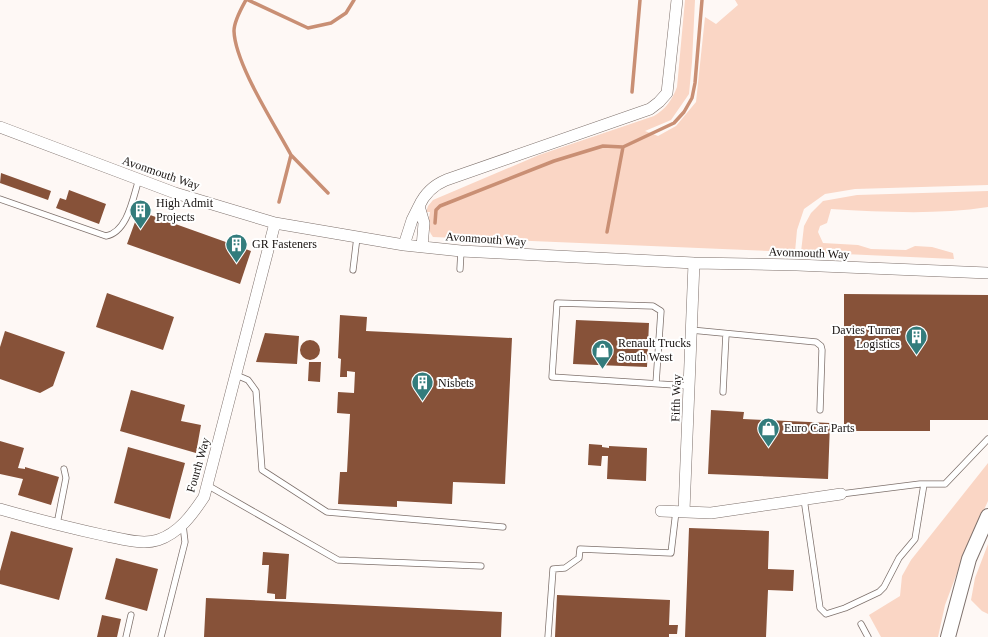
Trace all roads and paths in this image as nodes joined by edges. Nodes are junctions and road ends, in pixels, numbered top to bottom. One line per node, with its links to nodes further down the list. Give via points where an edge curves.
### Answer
1 (677, 0): 5 (street, via 667,93 659,102 650,109 436,184 427,192)
2 (0, 127): 3 (street, Avonmouth Way)
3 (138, 179): 4 (lane, via 122,226 113,235 106,236); 6 (street, Avonmouth Way, via 175,193)
4 (0, 199)
5 (419, 206): 8 (street); 9 (street, via 424,223)
6 (275, 222): 7 (street, Avonmouth Way); 17 (street, Fourth Way)
7 (357, 237): 8 (street, Avonmouth Way); 13 (lane)
8 (404, 245): 9 (street, Avonmouth Way)
9 (422, 247): 10 (street, Avonmouth Way)
10 (461, 251): 11 (street, Avonmouth Way); 12 (lane)
11 (694, 263): 14 (street, Avonmouth Way); 15 (street, Fifth Way)
12 (460, 269)
13 (353, 270)
14 (988, 273)
15 (691, 330): 16 (lane); 19 (street, Fifth Way)
16 (726, 334): 20 (lane); 21 (lane, via 819,343 822,350)
17 (236, 375): 25 (street, Fourth Way); 34 (lane, via 248,380 256,391 262,470 327,512)
18 (656, 383): 18 (lane, via 552,377 557,303 653,306 661,311); 19 (lane)
19 (690, 386): 30 (street, Fifth Way)
20 (723, 392)
21 (820, 410)
22 (988, 439): 24 (lane, via 945,484)
23 (64, 469): 32 (lane, via 66,478)
24 (924, 484): 26 (lane); 27 (lane, via 915,539 899,558 884,587 879,592 845,608 826,614 820,608)
25 (207, 485): 33 (street, Fourth Way, via 204,498); 35 (lane, via 338,560)
26 (841, 494): 27 (street)
27 (804, 499): 30 (street, via 711,513)
28 (0, 509): 32 (street, Fourth Way)
29 (661, 511): 30 (street)
30 (680, 511): 40 (lane, via 671,553 580,549 579,558 565,568 553,569)
31 (988, 516): 42 (street, via 969,559)
32 (57, 525): 33 (street, Fourth Way, via 145,541 157,540)
33 (183, 525): 39 (lane, via 185,542)
34 (504, 527)
35 (481, 566)
36 (131, 614): 38 (lane)
37 (860, 624): 41 (lane)
38 (126, 637)
39 (161, 637)
40 (548, 637)
41 (868, 637)
42 (948, 637)

